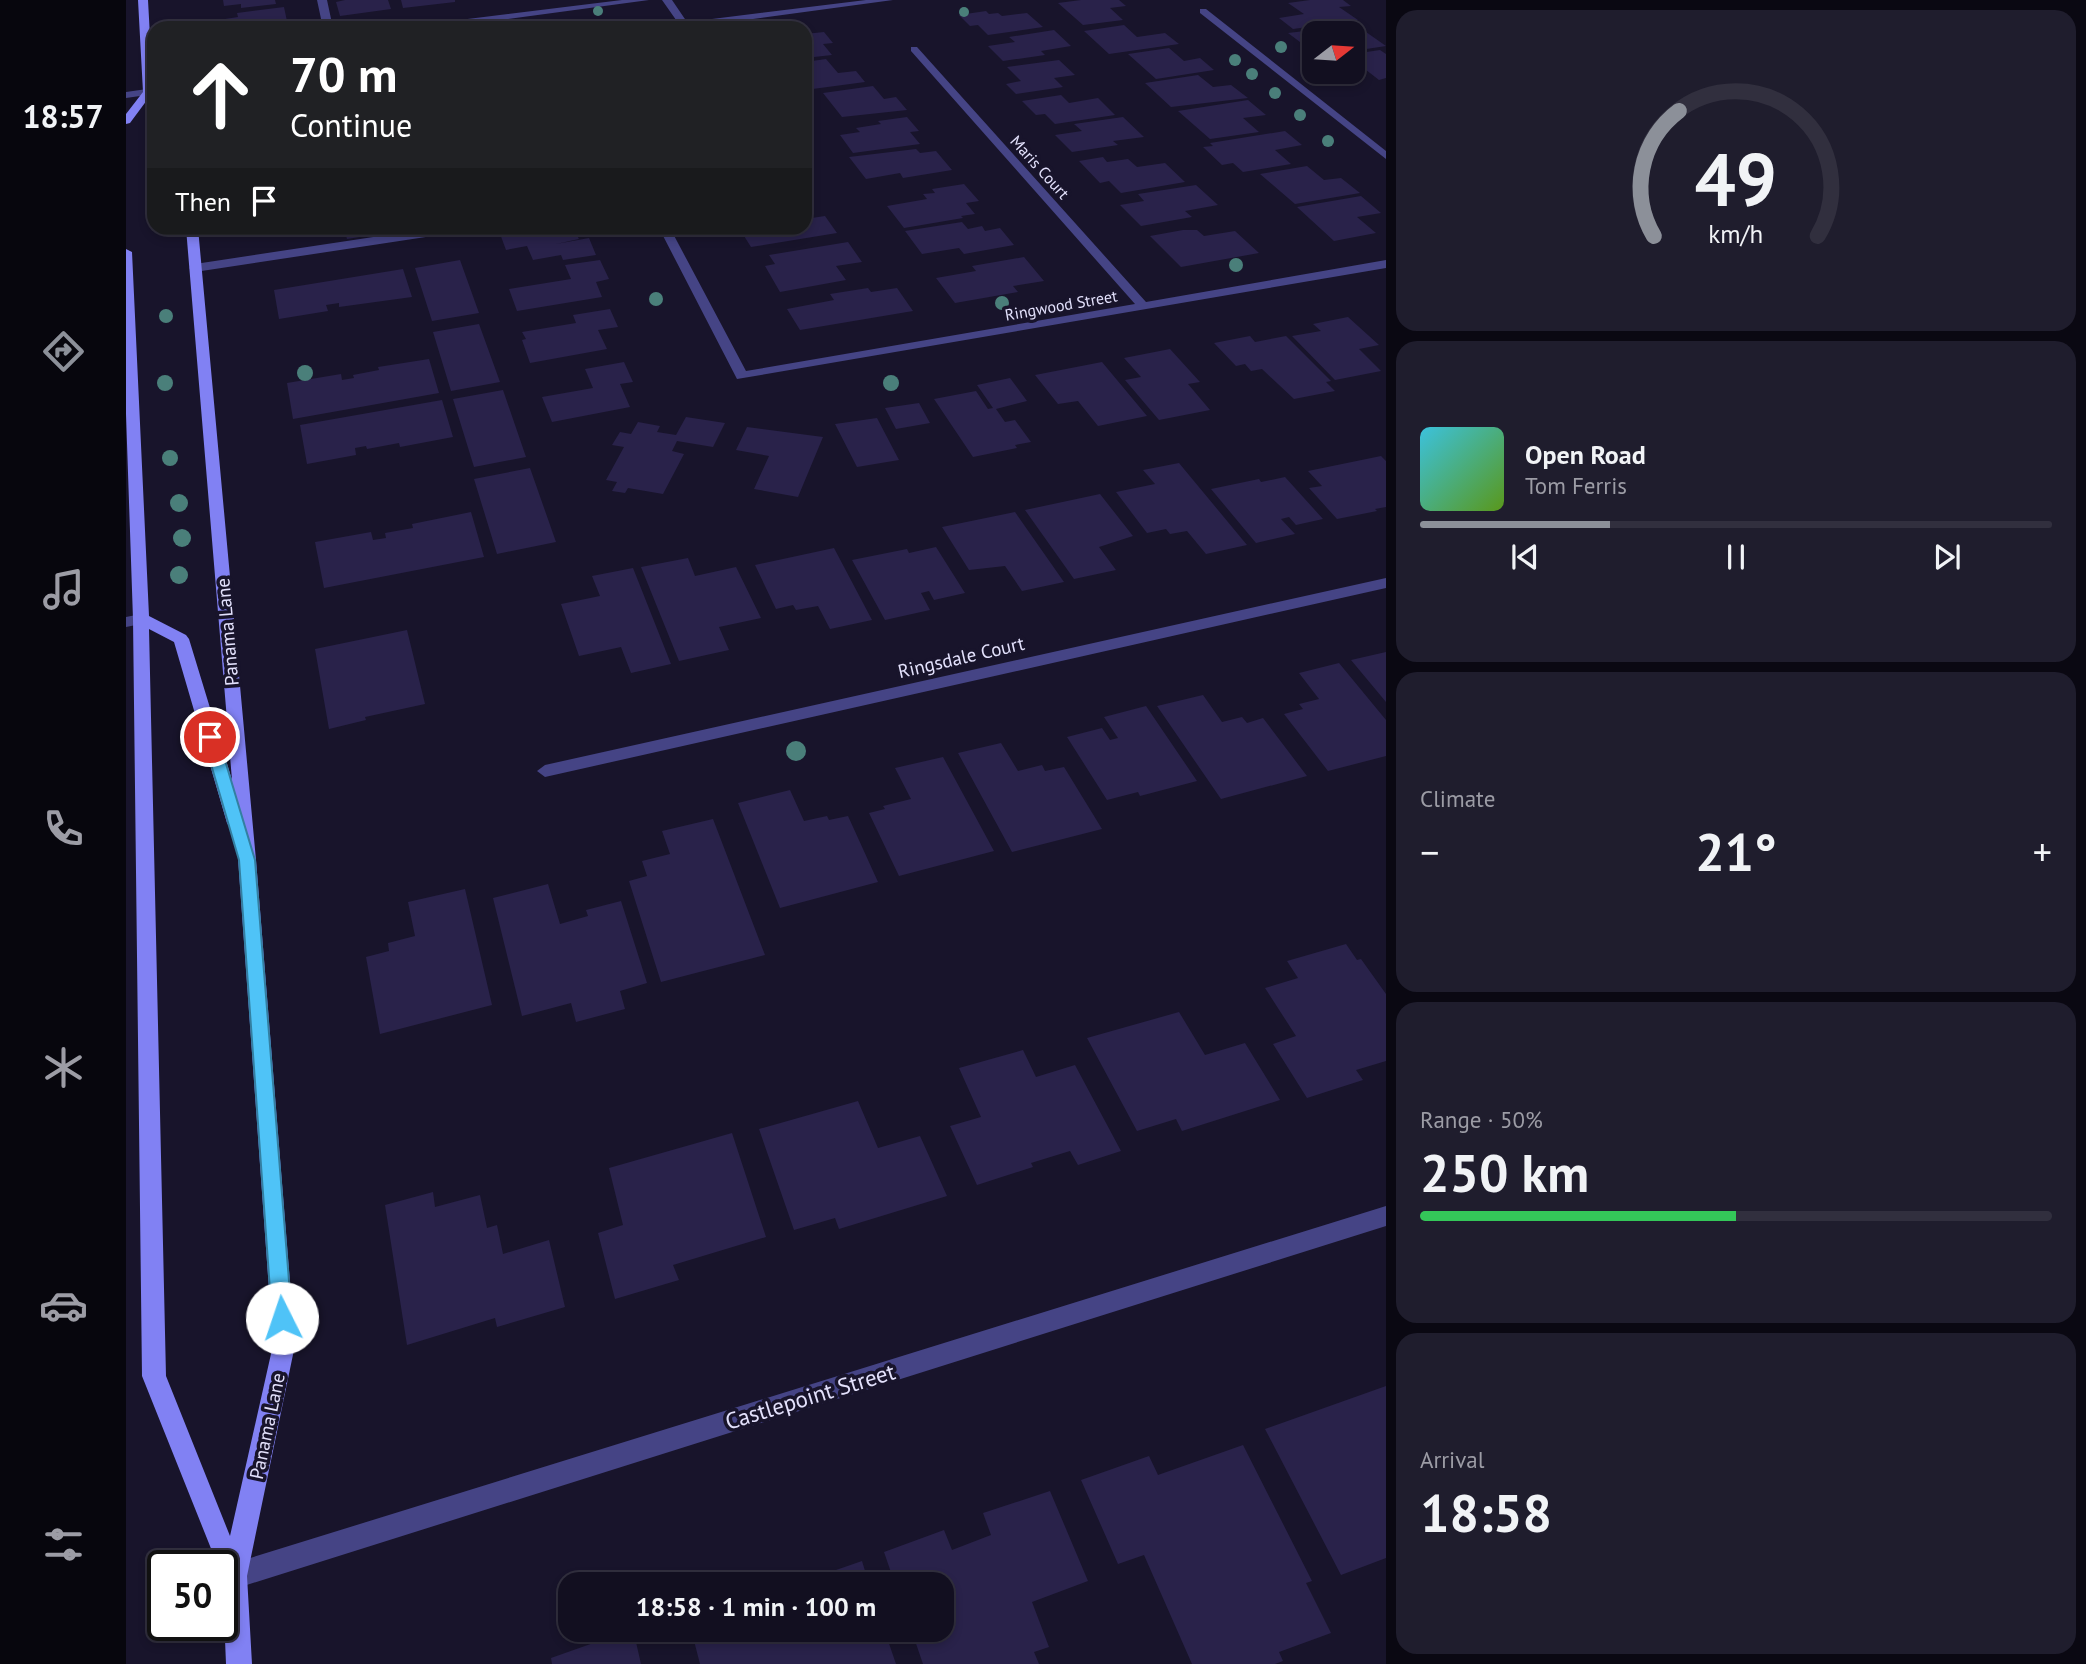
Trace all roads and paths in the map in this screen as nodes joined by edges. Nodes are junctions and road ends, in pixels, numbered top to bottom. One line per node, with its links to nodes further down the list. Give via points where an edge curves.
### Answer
1 (143, 0): 11 (main road)
2 (321, 0): 7 (street)
3 (644, 0): 8 (street)
4 (667, 0): 9 (street)
5 (888, 0): 10 (street)
6 (1203, 11): 17 (street)
7 (326, 21)
8 (475, 21)
9 (681, 21)
10 (723, 21)
11 (147, 41)
12 (914, 49): 24 (street, Maris Court)
13 (147, 93): 14 (street)
14 (126, 95)
15 (147, 98): 16 (main road)
16 (126, 121)
17 (1386, 156)
18 (193, 235): 23 (main road, Panama Lane)
19 (419, 235): 23 (street)
20 (668, 235): 24 (street, Ringwood Street, via 742,376)
21 (126, 252): 26 (main road, Panama Lane)
22 (1386, 264): 24 (street, Ringwood Street)
23 (195, 268): 28 (main road, Panama Lane)
24 (1143, 306)
25 (1386, 583): 27 (street, Ringsdale Court)
26 (134, 620): 28 (main road, via 181,639); 30 (main road, Panama Lane, via 154,1377)
27 (545, 771)
28 (247, 860): 31 (main road, Panama Lane, via 284,1345)
29 (1386, 1216): 32 (street, Castlepoint Street)
30 (223, 1550)
31 (238, 1553)
32 (238, 1574)
33 (237, 1641): 34 (main road, Panama Lane)
34 (239, 1664)

